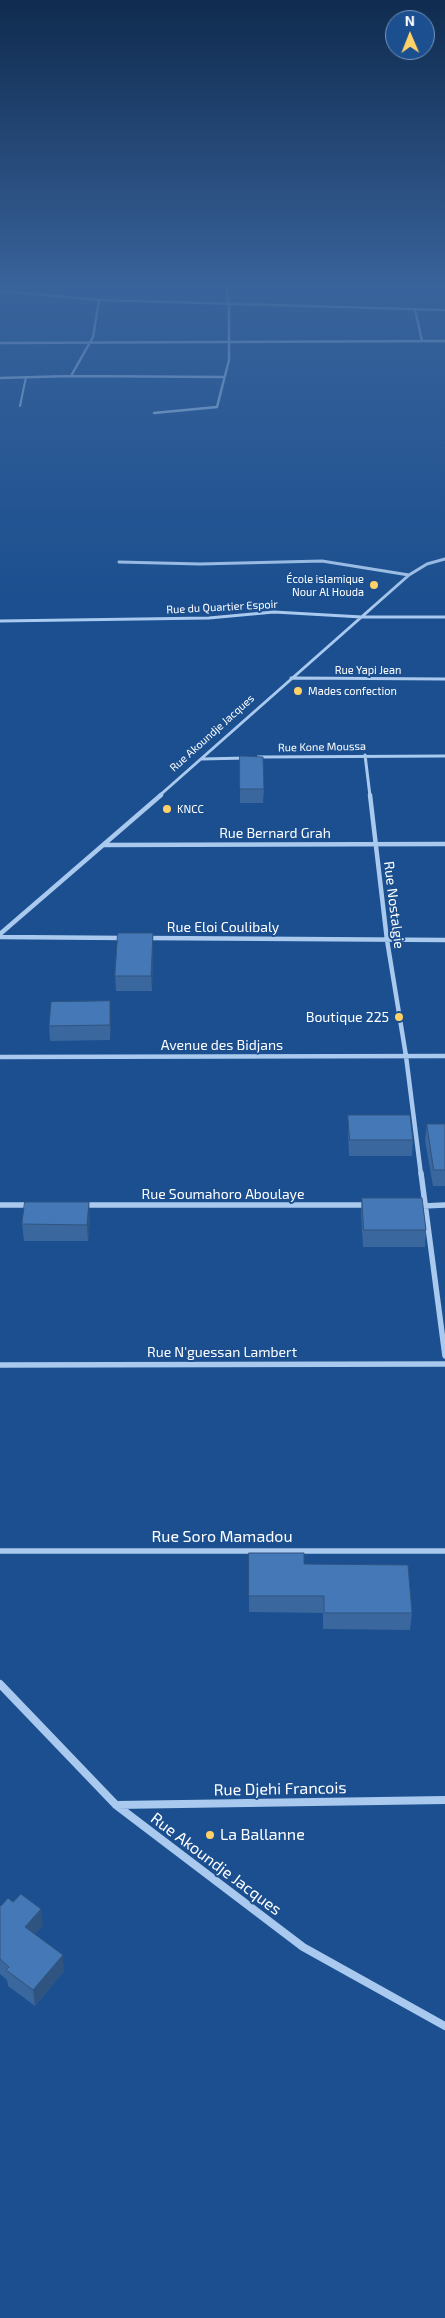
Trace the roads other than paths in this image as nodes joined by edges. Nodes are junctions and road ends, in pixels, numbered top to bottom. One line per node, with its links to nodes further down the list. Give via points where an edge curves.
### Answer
1 (23, 393): 3 (lane)
2 (220, 393): 4 (street, via 218,407)
3 (20, 406)
4 (154, 413)
5 (445, 558): 7 (street, Rue Akoundje Jacques, via 427,564)
6 (119, 562): 7 (street, via 322,561)
7 (409, 576): 8 (street, Rue Akoundje Jacques)
8 (362, 617): 9 (street, Rue du Quartier Espoir); 10 (street, Rue du Quartier Espoir, via 274,612 209,618); 11 (street, Rue Akoundje Jacques)
9 (445, 617)
10 (0, 621)
11 (291, 678): 12 (street, Rue Yapi Jean); 15 (street, Rue Akoundje Jacques)
12 (445, 679)
13 (365, 755): 14 (street, Rue Kone Moussa); 15 (street, Rue Kone Moussa); 16 (street, Rue Nostalgie)
14 (445, 756)
15 (200, 759): 18 (street, Rue Akoundje Jacques)
16 (375, 844): 17 (street, Rue Bernard Grah); 18 (street, Rue Bernard Grah); 22 (street, Rue Nostalgie)
17 (445, 844)
18 (104, 845): 19 (street, Rue Akoundje Jacques)
19 (0, 935): 20 (street)
20 (129, 938)
21 (139, 938): 22 (street, Rue Eloi Coulibaly)
22 (387, 940): 23 (street, Rue Eloi Coulibaly); 24 (street, Rue Nostalgie)
23 (445, 940)
24 (406, 1056): 25 (street, Avenue des Bidjans); 26 (street, Avenue des Bidjans); 32 (street, Rue Nostalgie)
25 (445, 1056)
26 (0, 1057)
27 (0, 1205): 28 (street)
28 (40, 1205)
29 (79, 1205): 30 (street, Rue Soumahoro Aboulaye)
30 (377, 1206)
31 (416, 1206): 32 (street)
32 (426, 1206): 33 (street); 34 (street, Rue Nostalgie)
33 (445, 1206)
34 (445, 1356)
35 (445, 1364): 36 (street, Rue N'guessan Lambert)
36 (0, 1365)
37 (445, 1551): 38 (street, Rue Soro Mamadou)
38 (0, 1552)
39 (0, 1684): 41 (street, Rue Akoundje Jacques)
40 (445, 1800): 41 (street, Rue Djehi Francois)
41 (116, 1805): 42 (street, Rue Akoundje Jacques, via 303,1947)
42 (445, 2026)

